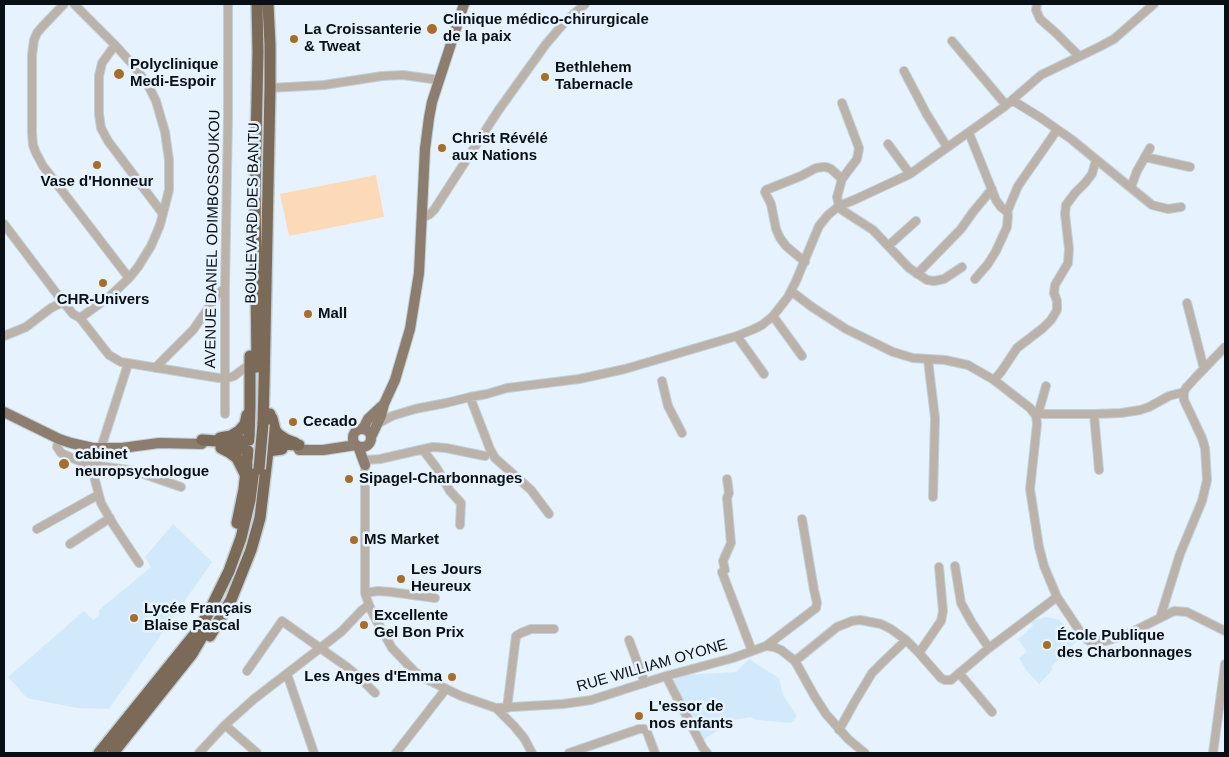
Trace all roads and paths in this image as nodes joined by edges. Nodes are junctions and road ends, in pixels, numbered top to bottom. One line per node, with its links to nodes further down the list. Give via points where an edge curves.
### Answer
1 (64, 4): 43 (street, via 34,40 33,145 43,166)
2 (74, 4): 11 (street)
3 (228, 4): 45 (street, AVENUE DANIEL ODIMBOSSOUKOU)
4 (257, 4): 30 (highway, BOULEVARD DES BANTU)
5 (268, 4): 15 (highway, BOULEVARD DES BANTU)
6 (464, 4): 14 (main road)
7 (585, 4): 36 (street, via 546,44 434,210)
8 (1037, 4): 12 (street, via 1040,19)
9 (1154, 4): 12 (street, via 1114,39)
10 (952, 40): 16 (street)
11 (115, 45): 35 (street, via 148,85 160,115 170,170); 35 (street, via 102,62 99,76 101,128)
12 (1079, 56): 16 (street, via 1041,75)
13 (904, 71): 21 (street, via 926,114)
14 (439, 80): 15 (street, via 402,75); 36 (main road, via 426,133)
15 (270, 88): 28 (highway, BOULEVARD DES BANTU)
16 (1009, 103): 18 (street, via 1042,118); 19 (street)
17 (842, 104): 27 (street, via 859,148 857,159)
18 (1057, 130): 24 (street); 34 (street, via 1018,186)
19 (969, 133): 21 (street); 31 (street)
20 (888, 144): 26 (street)
21 (948, 147): 26 (street)
22 (1150, 148): 23 (street)
23 (1145, 157): 25 (street); 29 (street)
24 (1096, 160): 29 (street); 62 (street, via 1092,174 1066,205 1068,263 1055,285 1057,310 1043,328 1017,348)
25 (1190, 167)
26 (910, 174): 32 (street)
27 (842, 179): 32 (street, via 837,197); 40 (street, via 831,169 816,168 765,192 780,238)
28 (268, 187): 67 (highway, via 273,282); 74 (highway, BOULEVARD DES BANTU, via 264,385)
29 (1131, 187): 33 (street, via 1152,205 1168,209)
30 (255, 188): 57 (highway); 74 (highway, BOULEVARD DES BANTU)
31 (992, 189): 34 (street, via 996,200); 42 (street)
32 (839, 206): 39 (street, via 873,230); 40 (street, via 820,226)
33 (1181, 207)
34 (1007, 212): 44 (street, via 1003,236 988,264)
35 (163, 214): 43 (street, via 151,246)
36 (421, 219): 68 (main road, via 419,273 410,329 395,380)
37 (916, 221): 39 (street)
38 (4, 224): 47 (street)
39 (888, 246): 42 (street)
40 (804, 262): 46 (street)
41 (962, 267): 42 (street, via 934,282)
42 (917, 274)
43 (129, 278): 50 (street, via 109,298)
44 (976, 278)
45 (225, 288): 58 (street, via 193,330); 61 (street, AVENUE DANIEL ODIMBOSSOUKOU)
46 (791, 291): 49 (street); 55 (street, via 859,336 906,357)
47 (63, 302): 50 (street); 51 (street, via 26,327)
48 (1187, 302): 59 (street)
49 (773, 316): 52 (street, via 762,325); 54 (street)
50 (80, 318): 56 (street, via 109,355)
51 (4, 336)
52 (737, 336): 60 (street); 66 (street, via 625,369)
53 (1225, 348): 59 (street)
54 (802, 356)
55 (928, 360): 62 (street, via 968,365); 93 (street, via 935,418)
56 (128, 364): 58 (street); 83 (street)
57 (250, 364): 61 (street); 69 (highway)
58 (155, 368): 61 (street)
59 (1204, 369): 65 (street)
60 (764, 374)
61 (225, 379): 71 (street, AVENUE DANIEL ODIMBOSSOUKOU)
62 (994, 380): 73 (street)
63 (662, 381): 76 (street, via 668,406)
64 (1046, 386): 73 (street)
65 (1184, 392): 72 (street, via 1140,410); 110 (street, via 1184,400 1205,448 1207,480)
66 (470, 397): 75 (street, via 392,416); 95 (street, via 496,458 531,490)
67 (270, 404): 81 (highway); 82 (highway, via 275,430)
68 (384, 404): 75 (main road); 79 (main road, via 368,419 363,429 370,432)
69 (250, 406): 78 (highway, via 245,424 235,434); 80 (highway)
70 (4, 412): 77 (main road)
71 (226, 414)
72 (1094, 414): 73 (street); 88 (street)
73 (1037, 415): 107 (street, via 1031,500 1044,566)
74 (260, 423): 89 (highway)
75 (378, 424): 79 (main road)
76 (682, 433)
77 (59, 439): 83 (main road); 87 (street, via 57,447 61,453)
78 (202, 442): 80 (highway, via 232,442); 83 (main road, via 157,436 114,448); 89 (highway, via 229,452)
79 (362, 442): 82 (main road, via 330,449); 86 (main road)
80 (248, 446): 81 (highway, via 253,437 259,436); 81 (highway, via 252,455 258,457 264,455); 89 (highway)
81 (268, 446): 82 (highway); 94 (highway)
82 (299, 447): 94 (highway, via 274,460)
83 (101, 448)
84 (423, 450): 85 (street, via 446,448); 86 (street); 98 (street, via 461,503)
85 (485, 456)
86 (366, 462): 106 (street, RUE WILLIAM OYONE)
87 (91, 465): 91 (street, via 135,471); 92 (street)
88 (1099, 470)
89 (253, 471): 120 (highway, via 255,503 236,570 220,606); 135 (highway, via 246,519 235,556 208,614)
90 (727, 479): 118 (street, via 731,543 722,572)
91 (182, 487)
92 (98, 495): 96 (street); 99 (street)
93 (934, 497)
94 (263, 500): 120 (highway, via 252,550 237,586 211,634)
95 (549, 514)
96 (110, 518): 100 (street); 101 (street)
97 (802, 519): 115 (street, RUE WILLIAM OYONE, via 818,603 816,608)
98 (460, 525)
99 (37, 529)
100 (70, 544)
101 (139, 563)
102 (955, 566): 104 (street)
103 (939, 567): 105 (street)
104 (957, 584): 105 (street); 117 (street, via 965,613)
105 (940, 586): 119 (street, via 941,621)
106 (365, 593): 108 (street, via 378,591); 109 (street, RUE WILLIAM OYONE)
107 (1057, 597): 110 (street, via 1082,636 1089,641 1106,641 1126,635); 117 (street)
108 (436, 598)
109 (369, 605): 116 (street); 128 (street, RUE WILLIAM OYONE, via 399,656 420,676)
110 (1160, 618): 112 (street, via 1174,611 1187,612)
111 (554, 629): 131 (street, via 531,629 516,636)
112 (1225, 631)
113 (629, 640): 127 (street)
114 (906, 640): 119 (street); 121 (street, via 881,624 852,621 837,627); 134 (street, via 872,673)
115 (766, 646): 118 (street, RUE WILLIAM OYONE); 121 (street, via 781,650)
116 (321, 648): 123 (street, via 282,621); 125 (street); 129 (street)
117 (989, 648): 124 (street)
118 (752, 651): 126 (street, RUE WILLIAM OYONE)
119 (919, 653): 124 (street, via 941,678 951,680)
120 (192, 654): 136 (highway)
121 (795, 661): 134 (street, via 815,697)
122 (1225, 664): 146 (street)
123 (247, 671)
124 (959, 673): 132 (street)
125 (287, 674): 133 (street); 139 (street)
126 (666, 676): 127 (street, RUE WILLIAM OYONE); 144 (street)
127 (645, 683): 131 (street, RUE WILLIAM OYONE, via 591,700)
128 (445, 690): 130 (street, RUE WILLIAM OYONE); 140 (street)
129 (375, 693)
130 (496, 708): 131 (street, RUE WILLIAM OYONE); 141 (street, via 524,738)
131 (507, 708)
132 (992, 712)
133 (225, 725): 137 (street); 138 (street)
134 (840, 730): 145 (street)
135 (99, 753)
136 (114, 753)
137 (199, 753)
138 (257, 753)
139 (314, 753)
140 (396, 753)
141 (532, 753)
142 (569, 753): 143 (street, via 644,729)
143 (655, 753)
144 (707, 753)
145 (865, 753)
146 (1213, 753)

